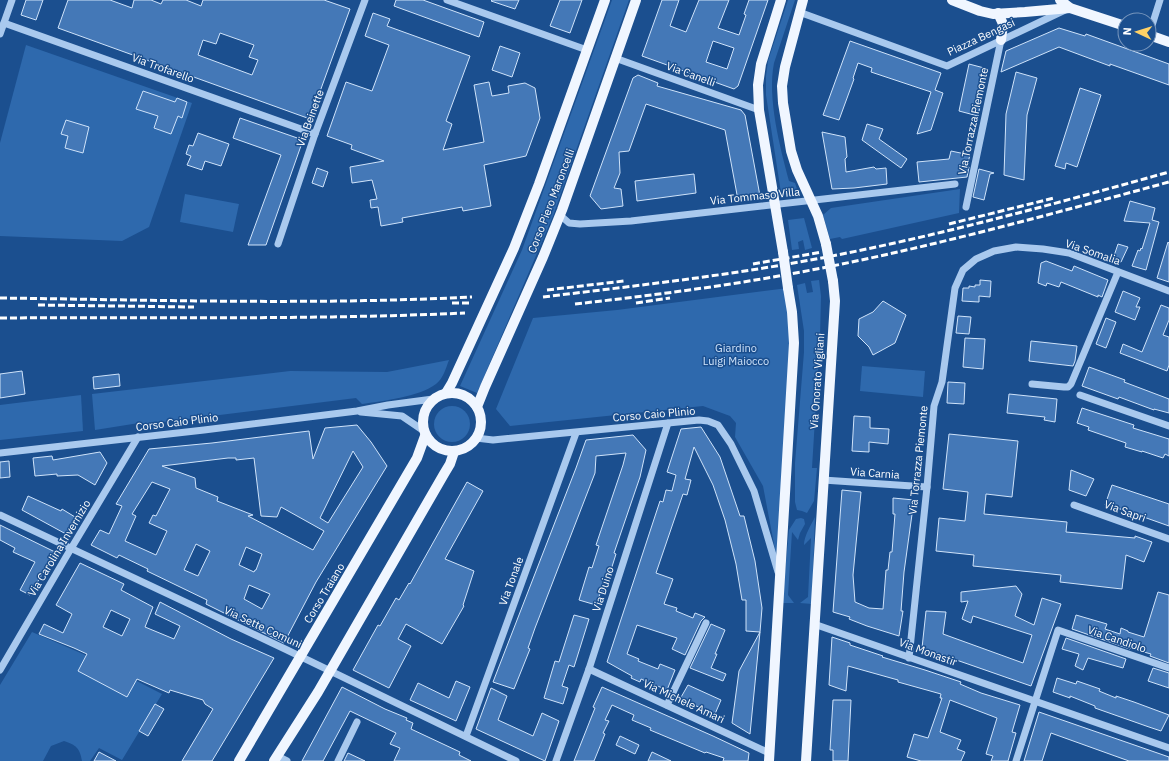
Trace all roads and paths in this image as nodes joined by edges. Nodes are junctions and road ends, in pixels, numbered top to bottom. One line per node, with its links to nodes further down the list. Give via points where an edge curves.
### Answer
1 (12, 0): 15 (street)
2 (365, 0): 24 (street, Via Beinette)
3 (447, 0): 21 (street)
4 (606, 0): 21 (main road, Corso Piero Maroncelli)
5 (636, 0): 22 (main road, Corso Piero Maroncelli)
6 (781, 0): 23 (main road, via 761,64 758,85)
7 (803, 0): 12 (main road)
8 (952, 0): 14 (main road, Piazza Bengasi, via 980,11)
9 (1060, 0): 11 (main road)
10 (1160, 0): 13 (street)
11 (1070, 8): 14 (main road, Piazza Bengasi); 16 (main road); 19 (street, Piazza Bengasi)
12 (799, 12): 19 (street, Piazza Bengasi, via 947,66); 26 (main road, Via Onorato Vigliani, via 785,67 783,103 796,170)
13 (1156, 12)
14 (998, 13): 19 (main road, via 1003,24)
15 (4, 23): 17 (street); 24 (street, Via Trofarello)
16 (1117, 23)
17 (0, 34)
18 (1157, 38): 20 (main road)
19 (1001, 40): 28 (street, Via Torrazza Piemonte)
20 (1169, 42)
21 (587, 50): 35 (main road, Corso Piero Maroncelli, via 514,248)
22 (616, 58): 23 (street, Via Canelli); 29 (main road, Corso Piero Maroncelli)
23 (760, 110): 27 (main road)
24 (315, 134): 30 (street, Via Beinette)
25 (955, 184): 26 (street, Via Tommaso Villa)
26 (811, 201): 27 (street, Via Tommaso Villa); 48 (main road, Via Onorato Vigliani, bridge, via 826,244 835,301)
27 (775, 205): 29 (street, Via Tommaso Villa, via 580,224 569,223); 54 (main road, bridge, via 792,312 794,343)
28 (966, 207)
29 (560, 215): 38 (main road, Corso Piero Maroncelli)
30 (278, 244)
31 (984, 254): 32 (street, Via Somalia, via 1016,247 1044,249 1069,253); 49 (street, Via Torrazza Piemonte, via 963,270 955,288 942,382 934,406)
32 (1118, 272): 33 (street, Via Somalia); 34 (street, via 1072,384 1068,387)
33 (1169, 291)
34 (1032, 384)
35 (446, 393): 37 (main road); 38 (main road, via 461,394)
36 (1080, 395): 41 (street)
37 (433, 399): 39 (street, Corso Caio Plinio, via 388,404); 43 (main road, via 424,411)
38 (477, 407): 45 (main road, via 481,421)
39 (357, 411): 43 (street, Corso Caio Plinio, via 402,416); 44 (street, Corso Caio Plinio)
40 (668, 423): 42 (street, Corso Caio Plinio); 54 (street, Corso Caio Plinio, via 699,420 718,425 731,444 754,491); 61 (street, Via Duino)
41 (1169, 426)
42 (576, 433): 45 (street, Corso Caio Plinio, via 493,440); 67 (street, Via Tonale)
43 (424, 434): 46 (main road, via 435,446); 58 (main road, Corso Traiano, via 416,458)
44 (138, 437): 47 (street, Corso Caio Plinio); 53 (street, Via Carolina Invernizio)
45 (476, 438): 46 (main road, via 467,449)
46 (454, 452): 63 (main road, via 447,469)
47 (0, 453)
48 (823, 480): 49 (street, Via Carnia); 56 (main road, Via Onorato Vigliani)
49 (927, 487): 59 (street, Via Torrazza Piemonte)
50 (1074, 505): 52 (street, Via Sapri)
51 (0, 515): 53 (street, Via Sette Comuni)
52 (1169, 538)
53 (71, 548): 57 (street, Via Carolina Invernizio); 58 (street, Via Sette Comuni)
54 (780, 576): 69 (main road)
55 (706, 623): 65 (street)
56 (814, 624): 59 (street, Via Monastir); 76 (main road, Via Onorato Vigliani)
57 (3, 657): 62 (street, Via Carolina Invernizio)
58 (300, 657): 63 (street, Via Sette Comuni); 71 (main road, Corso Traiano)
59 (909, 658): 64 (street, Via Monastir)
60 (1169, 668): 64 (street, Via Candiolo, via 1058,630)
61 (589, 669): 65 (street, Via Michele Amari); 75 (street, Via Duino)
62 (0, 670)
63 (330, 671): 67 (street, Via Sette Comuni); 70 (main road)
64 (1034, 701): 68 (street, Via Monastir); 77 (street)
65 (667, 706): 69 (street, Via Michele Amari)
66 (358, 722): 73 (street)
67 (466, 736): 74 (street, Via Sette Comuni)
68 (1169, 748)
69 (769, 757)
70 (276, 759): 72 (street)
71 (239, 761)
72 (287, 761)
73 (338, 761)
74 (516, 761)
75 (556, 761)
76 (806, 761)
77 (1016, 761)

